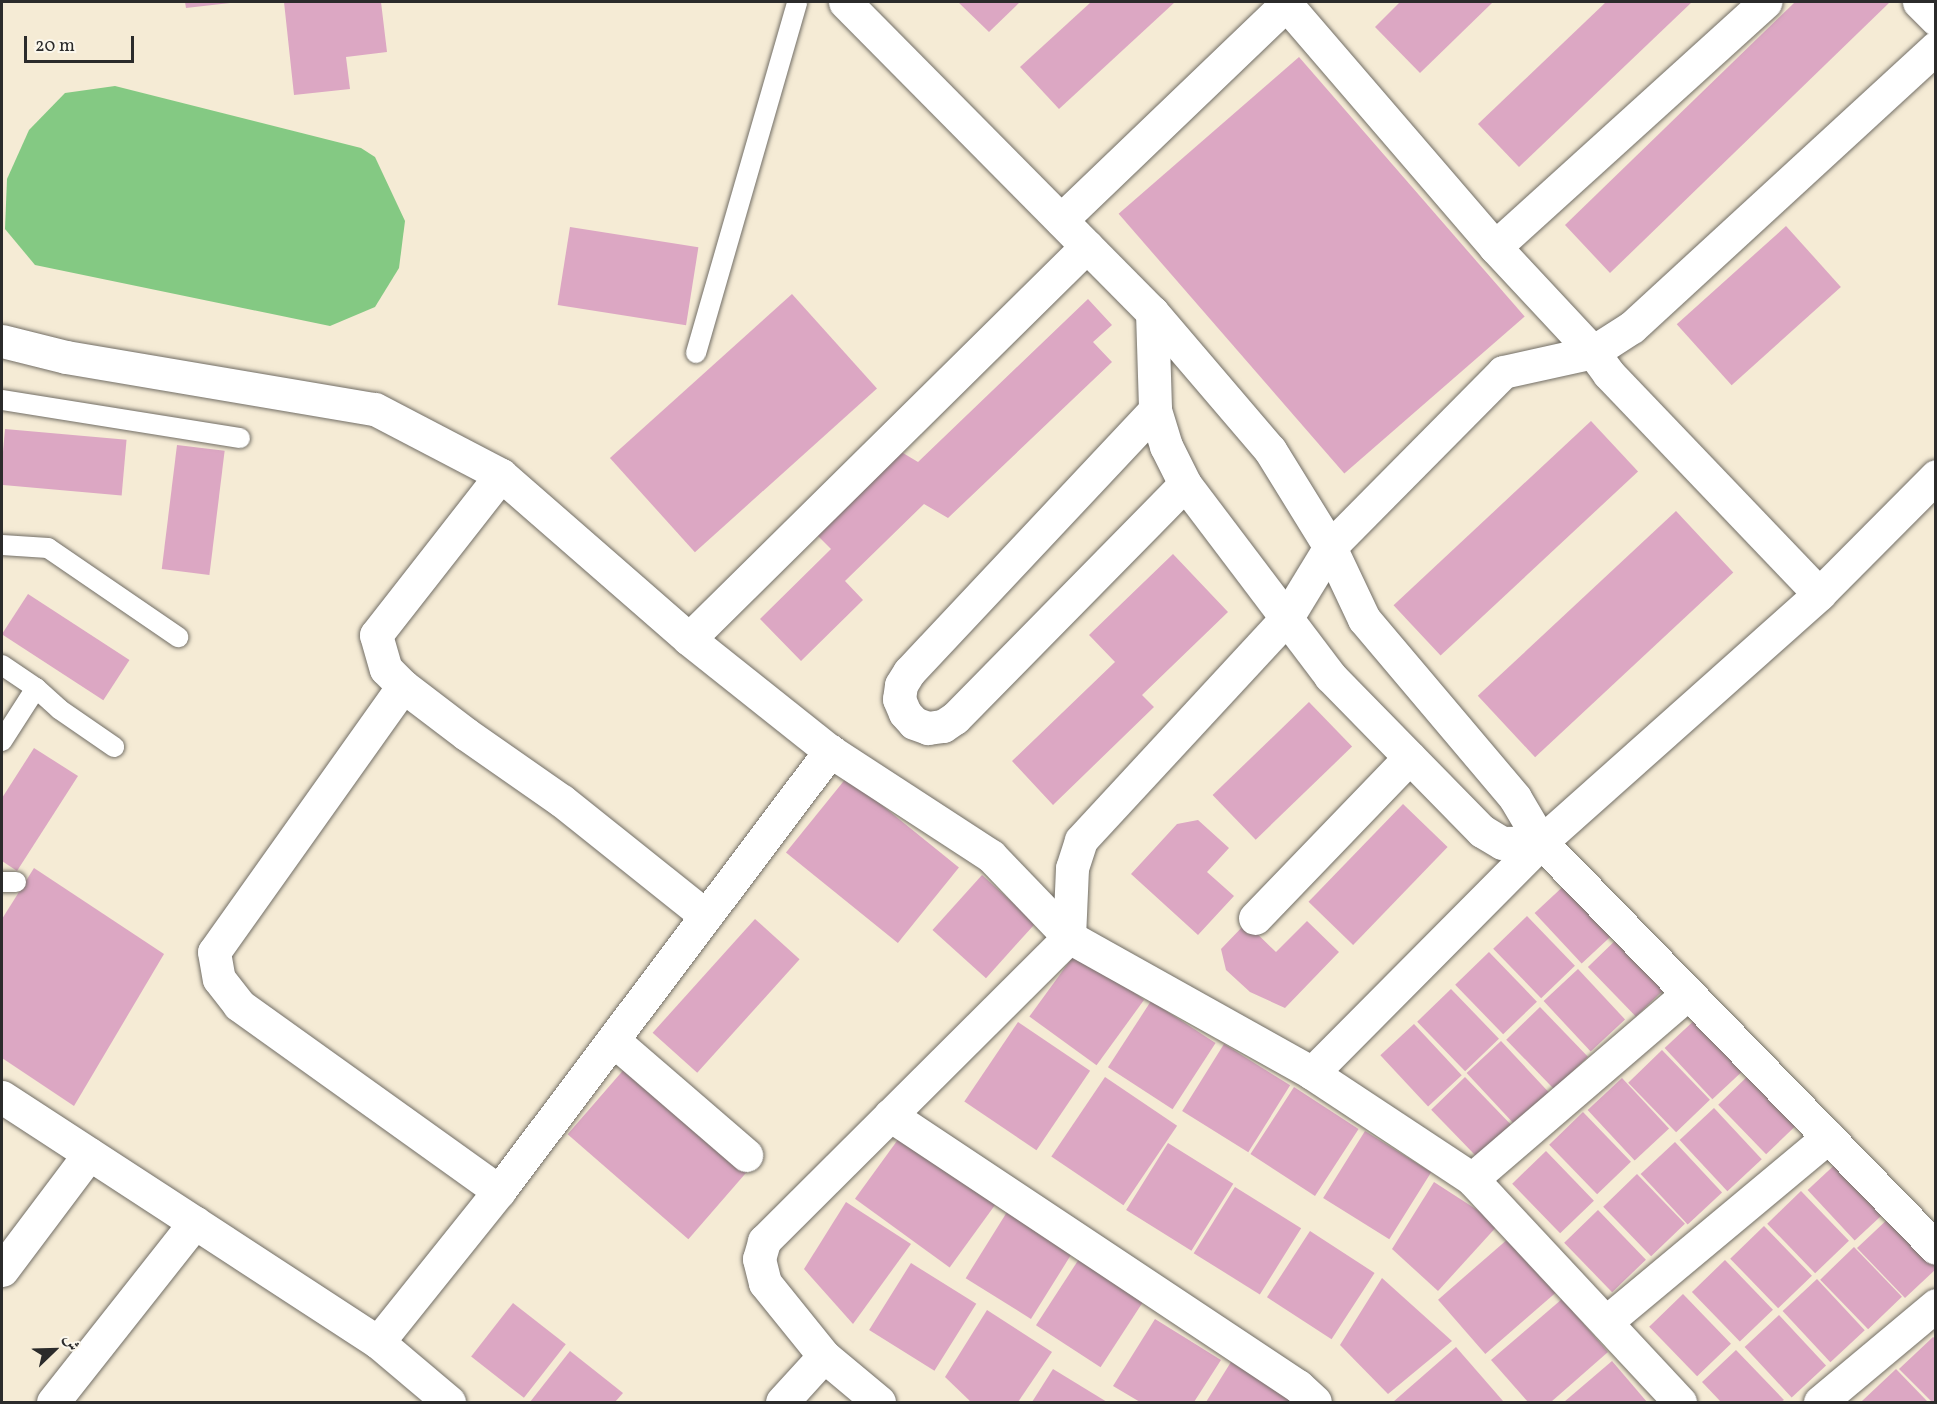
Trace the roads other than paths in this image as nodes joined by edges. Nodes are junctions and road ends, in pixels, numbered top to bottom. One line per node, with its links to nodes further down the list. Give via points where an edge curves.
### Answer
1 (797, 2): 14 (lane)
2 (845, 2): 8 (street)
3 (1765, 2): 10 (street)
4 (1919, 2): 6 (street)
5 (1287, 3): 8 (street); 10 (street)
6 (1935, 19)
7 (1935, 47): 13 (street, via 1655,308)
8 (1061, 220): 9 (street)
9 (1088, 246): 11 (street); 26 (street)
10 (1495, 247): 13 (street)
11 (1152, 312): 16 (street); 22 (street, via 1270,450)
12 (2, 341): 18 (street, via 66,357 375,410)
13 (1593, 352): 22 (street, via 1503,372); 23 (street)
14 (696, 353)
15 (2, 400): 17 (lane)
16 (1155, 410): 20 (street, via 1166,446); 20 (street, via 909,672 901,685 904,713 914,723 928,728 943,726 955,718)
17 (240, 438)
18 (501, 475): 26 (street); 28 (street, via 376,635 386,669)
19 (1935, 476): 23 (street)
20 (1185, 484): 24 (street)
21 (2, 545): 25 (lane, via 48,548)
22 (1330, 547): 24 (street); 34 (street, via 1352,597 1377,638 1515,798)
23 (1819, 594): 34 (street)
24 (1286, 620): 33 (street, via 1330,676); 37 (street, via 1082,840 1072,868)
25 (178, 637)
26 (689, 639): 32 (street)
27 (2, 664): 29 (lane)
28 (403, 686): 35 (street, via 562,801); 47 (street, via 214,952 219,979 239,1005)
29 (36, 688): 30 (lane); 31 (lane)
30 (2, 741)
31 (114, 747)
32 (830, 751): 35 (street); 37 (street, via 991,856)
33 (1410, 758): 34 (street, via 1491,837 1502,843); 36 (street)
34 (1541, 842): 38 (street); 40 (street)
35 (706, 916): 39 (street)
36 (1255, 918)
37 (1069, 937): 40 (street); 42 (street)
38 (1688, 993): 43 (street); 46 (street)
39 (613, 1040): 45 (street); 47 (street)
40 (1312, 1073): 46 (street)
41 (2, 1097): 44 (street)
42 (890, 1115): 54 (street, via 764,1241 759,1259 765,1282); 59 (street, via 1298,1386)
43 (1828, 1137): 49 (street); 52 (street)
44 (89, 1154): 48 (street); 50 (street)
45 (746, 1155)
46 (1472, 1179): 52 (street)
47 (499, 1191): 53 (street)
48 (195, 1222): 53 (street); 56 (street)
49 (1935, 1248)
50 (2, 1270)
51 (1935, 1305): 61 (street)
52 (1606, 1322): 60 (street)
53 (378, 1342): 55 (street)
54 (824, 1356): 57 (street); 58 (street)
55 (440, 1400)
56 (53, 1402)
57 (782, 1402)
58 (879, 1402)
59 (1315, 1402)
60 (1680, 1402)
61 (1820, 1402)

